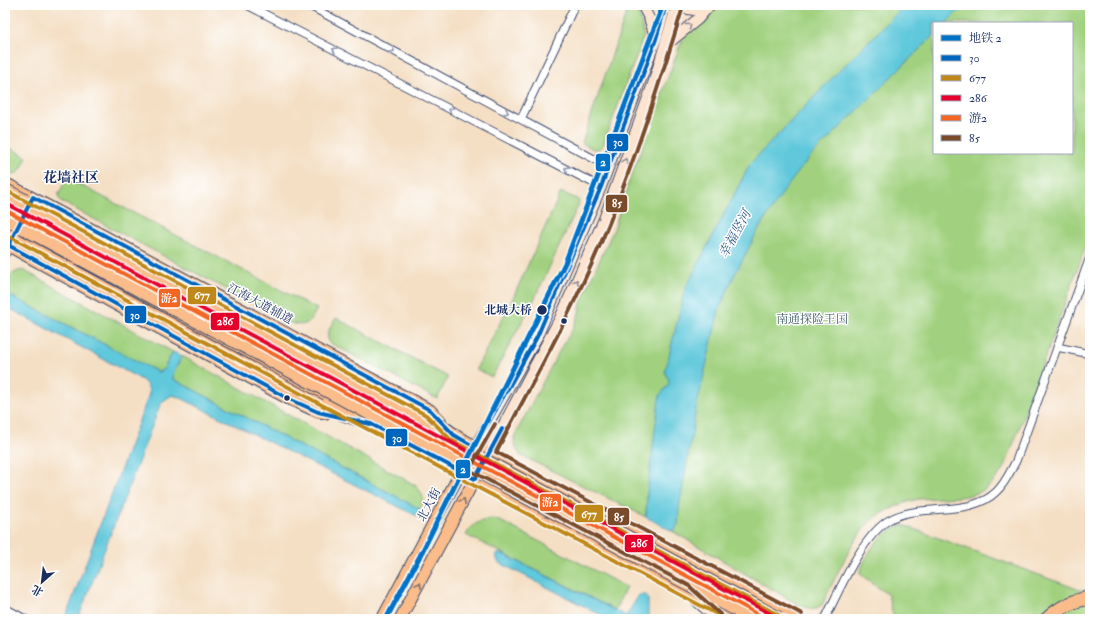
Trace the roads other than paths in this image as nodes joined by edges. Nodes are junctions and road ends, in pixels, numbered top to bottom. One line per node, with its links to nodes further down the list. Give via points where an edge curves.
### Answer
1 (247, 5): 15 (street, one-way to 1)
2 (308, 5): 12 (street, one-way to 12)
3 (575, 5): 12 (street)
4 (642, 5): 10 (main road)
5 (666, 5): 10 (main road, 北大街)
6 (677, 5): 11 (main road)
7 (682, 5): 8 (main road, via 683,8 693,11)
8 (705, 5)
9 (710, 5): 11 (main road, one-way to 9, via 698,20)
10 (656, 39): 13 (main road, 北大街)
11 (666, 45): 28 (main road, one-way to 11, via 560,318 604,219)
12 (520, 119): 13 (street)
13 (609, 167): 15 (main road, 北大街)
14 (5, 183): 18 (main road)
15 (601, 187): 27 (main road, 北大街, via 537,337)
16 (5, 190): 26 (highway, bridge, via 427,416)
17 (5, 195): 18 (main road)
18 (30, 202): 21 (main road); 26 (main road)
19 (5, 203): 41 (highway, bridge)
20 (5, 218): 34 (highway, bridge)
21 (7, 239): 25 (main road); 25 (highway, bridge, via 319,409)
22 (1090, 257): 23 (street)
23 (1057, 347): 24 (street); 43 (street, via 1016,461 996,492 975,504 918,511 888,520 875,531 860,551)
24 (1090, 354)
25 (371, 424): 29 (main road)
26 (454, 435): 27 (main road)
27 (475, 447): 28 (main road); 29 (main road, 北大街)
28 (488, 454): 30 (main road); 42 (main road)
29 (461, 472): 30 (main road); 36 (main road, 北大街)
30 (475, 479): 31 (main road); 37 (main road, one-way to 30)
31 (685, 590): 34 (main road); 38 (main road)
32 (1090, 598): 44 (highway, via 1065,606)
33 (5, 608): 35 (street)
34 (738, 614): 39 (highway); 40 (highway)
35 (25, 619)
36 (382, 619)
37 (400, 619)
38 (717, 619)
39 (750, 619)
40 (754, 619)
41 (780, 619)
42 (799, 619)
43 (824, 619)
44 (1047, 619)

